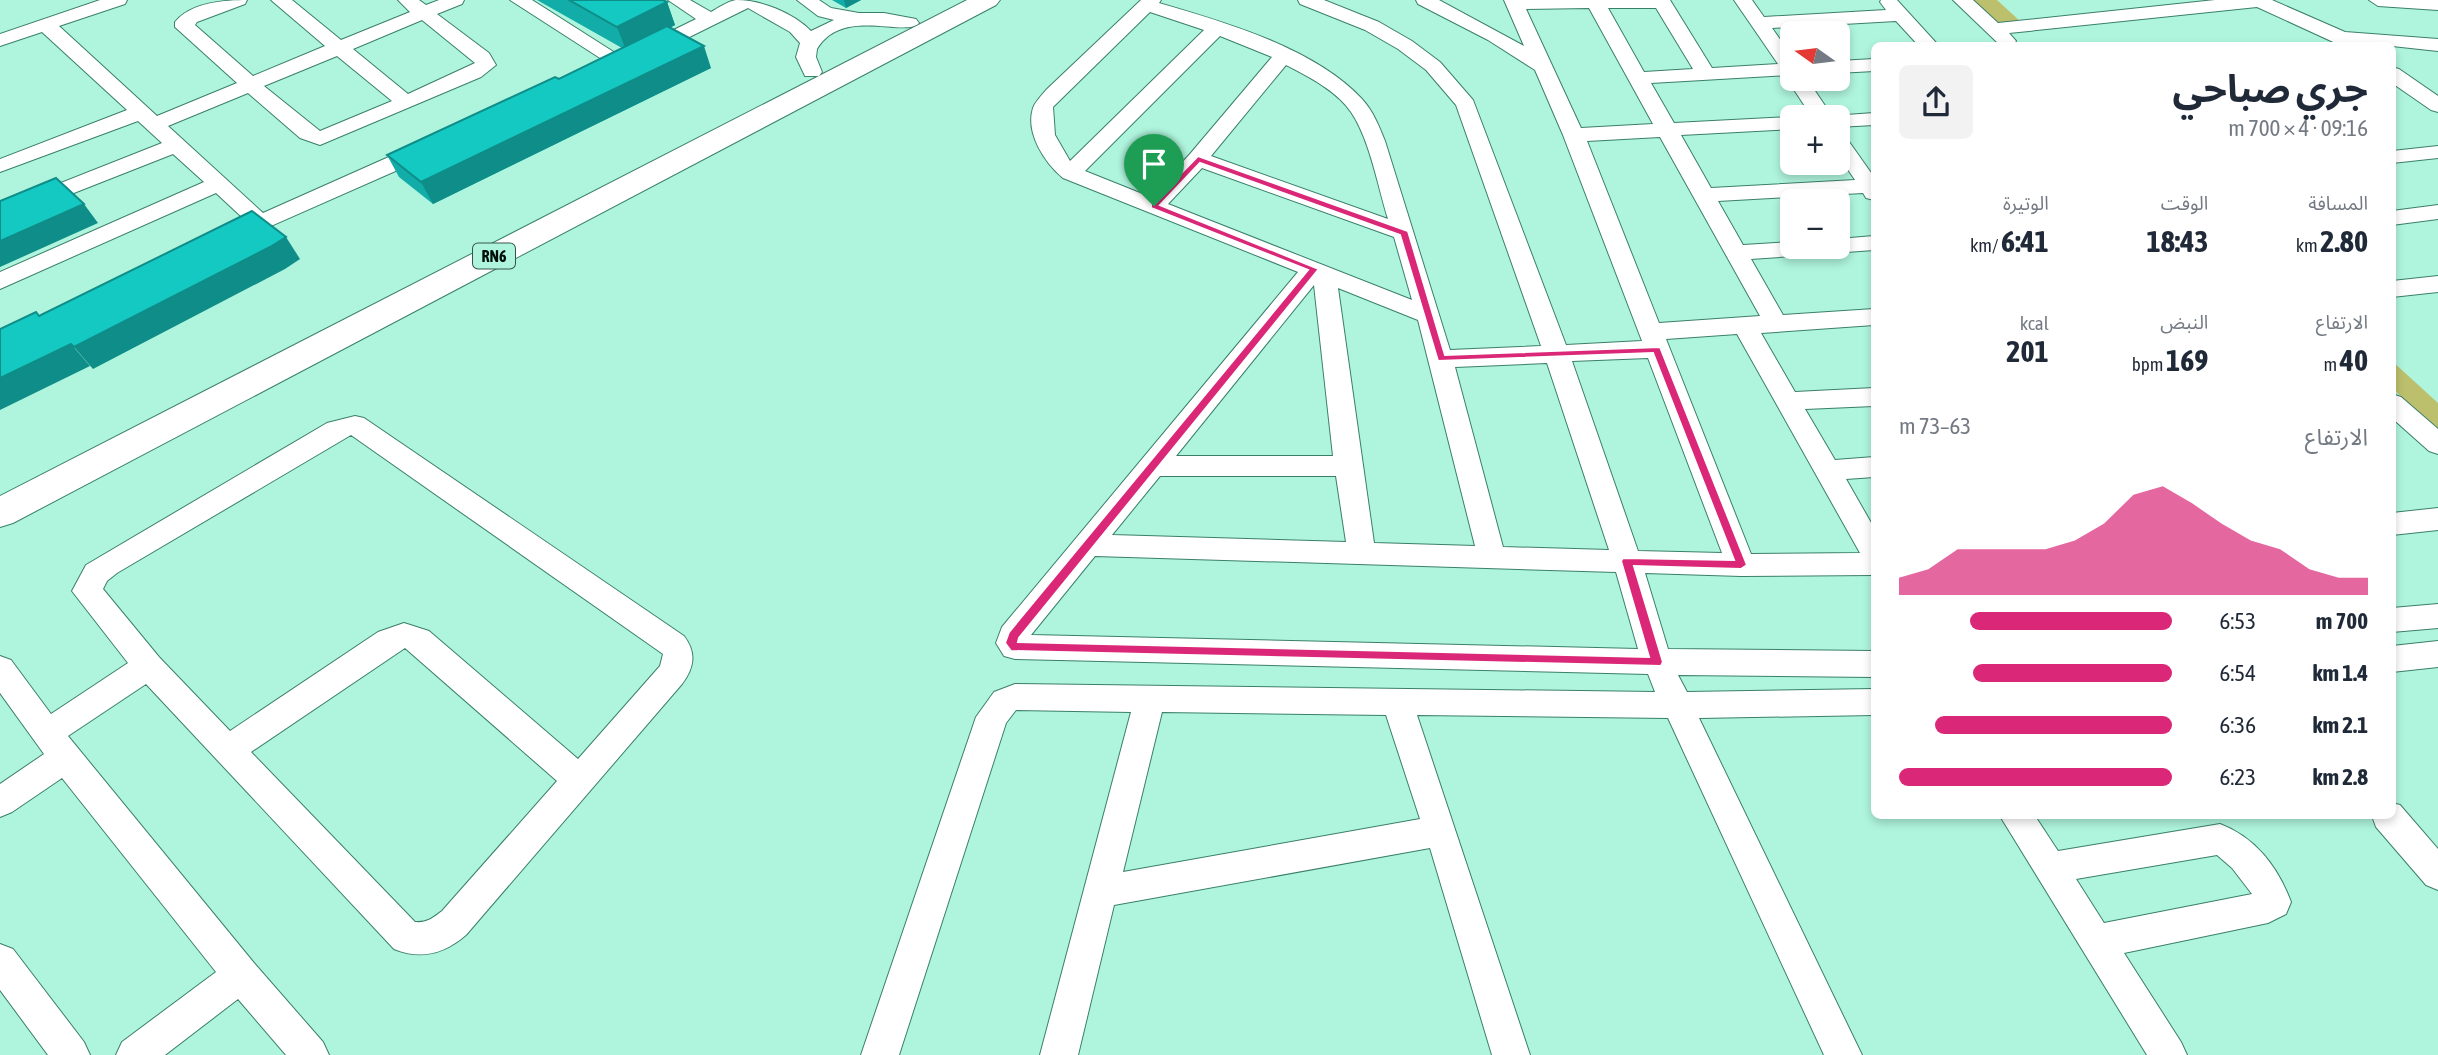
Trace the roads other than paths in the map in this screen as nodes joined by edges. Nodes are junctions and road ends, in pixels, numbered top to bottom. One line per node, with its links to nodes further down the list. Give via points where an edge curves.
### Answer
1 (118, 0): 31 (street)
2 (239, 0): 55 (street, via 184,24)
3 (280, 0): 41 (street)
4 (407, 0): 24 (street)
5 (455, 0): 24 (street)
6 (519, 0): 45 (street)
7 (677, 0): 26 (street)
8 (749, 0): 26 (street); 44 (street, via 797,28)
9 (806, 0): 27 (street, via 825,12)
10 (955, 0): 28 (highway, RN6)
11 (988, 0): 108 (highway, RN6)
12 (1307, 0): 97 (street, via 1405,45 1433,66 1466,103)
13 (1425, 0): 48 (street)
14 (1743, 0): 29 (street)
15 (1887, 0): 25 (street)
16 (1962, 0): 33 (street)
17 (2258, 0): 30 (street); 38 (street)
18 (2378, 0): 23 (street)
19 (1514, 1): 21 (street); 48 (street)
20 (1661, 1): 21 (street); 52 (street)
21 (1595, 2): 54 (street)
22 (1159, 4): 32 (street); 72 (street, via 1043,107 1052,156)
23 (2438, 4)
24 (424, 13): 41 (street); 58 (street, via 482,57 486,65)
25 (1901, 15): 29 (street); 36 (street)
26 (708, 18): 45 (street)
27 (858, 19): 28 (street); 44 (street, via 842,23)
28 (909, 23): 44 (highway, RN6)
29 (1759, 23): 42 (street)
30 (2038, 24): 33 (street); 34 (street)
31 (47, 25): 35 (street); 59 (street)
32 (1216, 29): 43 (street); 72 (street)
33 (1994, 29): 37 (street)
34 (2053, 38)
35 (0, 40)
36 (1926, 42)
37 (2007, 42)
38 (2350, 42)
39 (2396, 44): 40 (street)
40 (2438, 45)
41 (340, 48): 55 (street); 58 (street)
42 (1780, 53)
43 (1284, 55): 70 (street); 82 (street, via 1356,103)
44 (811, 57): 107 (highway, RN6)
45 (621, 63): 51 (street)
46 (2396, 63): 56 (street)
47 (1871, 65): 49 (street)
48 (1542, 66): 64 (street)
49 (1850, 66)
50 (1780, 71): 52 (street)
51 (596, 74)
52 (1706, 74): 54 (street)
53 (2396, 75): 56 (street)
54 (1638, 78): 63 (street)
55 (253, 84): 58 (street, via 307,134 320,139); 59 (street)
56 (2433, 94): 57 (street)
57 (2396, 98)
58 (407, 103)
59 (148, 118): 66 (street); 71 (street)
60 (1871, 119): 61 (street)
61 (1850, 120)
62 (1780, 125): 63 (street)
63 (1667, 130): 64 (street); 76 (street)
64 (1574, 135): 96 (street)
65 (447, 140): 81 (street)
66 (177, 145): 73 (street); 79 (street)
67 (2438, 152): 69 (street)
68 (1850, 156): 74 (street)
69 (2396, 157)
70 (1198, 159): 77 (street); 82 (street)
71 (0, 166)
72 (1071, 173): 77 (street)
73 (219, 184): 81 (street); 89 (street)
74 (1871, 185)
75 (1871, 188): 76 (street)
76 (1703, 195): 87 (street)
77 (1154, 206): 88 (street)
78 (2438, 212): 80 (street)
79 (0, 215)
80 (2396, 217)
81 (260, 222): 84 (street)
82 (1404, 233): 92 (street)
83 (1871, 243): 85 (street)
84 (211, 244)
85 (1850, 245)
86 (1780, 250): 87 (street)
87 (1736, 253): 94 (street)
88 (1319, 271): 92 (street); 103 (street); 104 (street)
89 (0, 281)
90 (2438, 284): 91 (street)
91 (2396, 289)
92 (1427, 315): 98 (street)
93 (1871, 317): 94 (street)
94 (1776, 324): 95 (street)
95 (1745, 326): 96 (street); 100 (street)
96 (1653, 340): 97 (street); 117 (street)
97 (1555, 352): 98 (street); 115 (street)
98 (1441, 359): 114 (street)
99 (1871, 397): 100 (street)
100 (1788, 401): 106 (street)
101 (2396, 407): 102 (street)
102 (2438, 444)
103 (1153, 466): 104 (street); 111 (street)
104 (1348, 466): 113 (street)
105 (1871, 467): 106 (street)
106 (1829, 471): 112 (street)
107 (0, 489)
108 (0, 513)
109 (2396, 519): 110 (street)
110 (2438, 519)
111 (1086, 545): 113 (street); 122 (street, via 1013,636 1015,647)
112 (1871, 548)
113 (1362, 554): 114 (street)
114 (1492, 558): 115 (street)
115 (1627, 561): 117 (street); 122 (street)
116 (1871, 564): 117 (street)
117 (1741, 565)
118 (2438, 616): 119 (street)
119 (2396, 620)
120 (2438, 654): 121 (street)
121 (2396, 659)
122 (1657, 662): 123 (street); 129 (street)
123 (1871, 664)
124 (148, 666): 130 (street); 131 (street); 132 (street, via 87,591 96,573 336,430 355,425 678,652 671,675)
125 (0, 669): 130 (street)
126 (1150, 698): 127 (street); 139 (street); 146 (street, via 1028,696 1015,697 998,707)
127 (1397, 702): 129 (street); 136 (street)
128 (1871, 702): 129 (street)
129 (1676, 705): 149 (street)
130 (56, 745): 133 (street); 142 (street)
131 (228, 750): 132 (street, via 388,640 404,635 418,640); 132 (street, via 406,937 415,940 436,936 454,923)
132 (579, 780)
133 (0, 802)
134 (2019, 819): 137 (street)
135 (2391, 819): 138 (street)
136 (1441, 831): 139 (street); 148 (street)
137 (2049, 868): 140 (street); 140 (street, via 2220,839 2233,845 2271,891 2274,902 2268,907)
138 (2438, 874)
139 (1099, 892): 147 (street)
140 (2097, 941): 150 (street)
141 (0, 961): 143 (street)
142 (241, 975): 144 (street); 145 (street)
143 (71, 1055)
144 (135, 1055)
145 (310, 1055)
146 (880, 1055)
147 (1059, 1055)
148 (1511, 1055)
149 (1843, 1055)
150 (2168, 1055)

